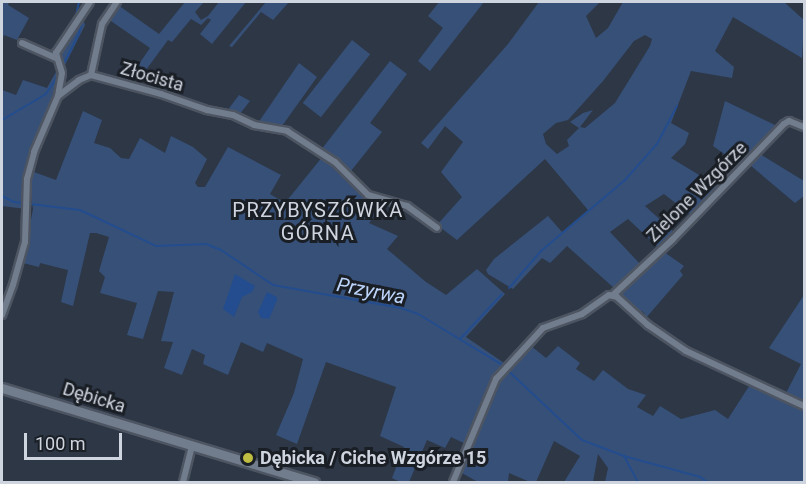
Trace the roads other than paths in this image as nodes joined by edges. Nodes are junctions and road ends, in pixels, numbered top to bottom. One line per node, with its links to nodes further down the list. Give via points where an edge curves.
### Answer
1 (90, 2): 4 (street, via 58,48)
2 (117, 2): 5 (street, via 102,24)
3 (22, 43): 4 (street)
4 (56, 58): 6 (street, via 62,73)
5 (91, 75): 6 (street); 8 (street, Złocista, via 254,125 287,131 337,164 368,195 407,206)
6 (58, 96): 10 (street, via 28,170 23,250)
7 (804, 127): 9 (street, Zielone Wzgórze, via 793,121 784,124)
8 (436, 228)
9 (613, 295): 12 (street, via 681,348); 16 (street, via 582,314 543,328 503,371 492,386)
10 (2, 315)
11 (2, 388): 13 (street, Dębicka)
12 (804, 406)
13 (192, 445): 14 (street, Dębicka); 15 (street)
14 (312, 482)
15 (183, 483)
16 (453, 483)

